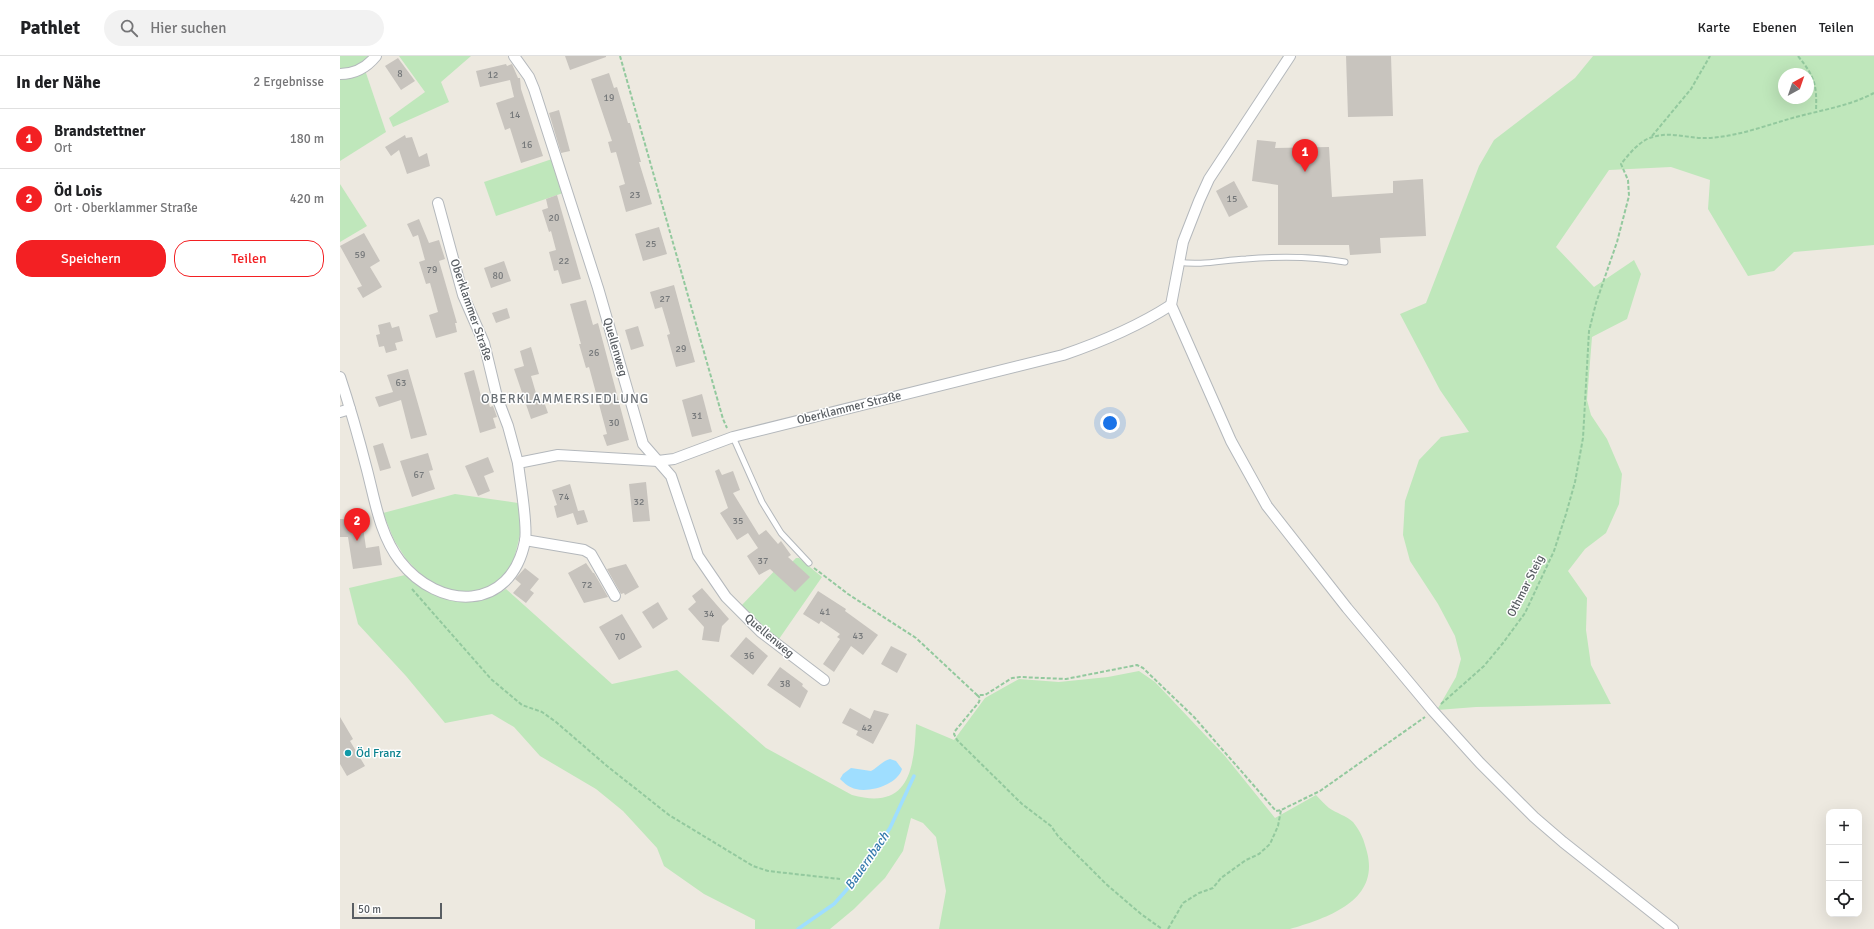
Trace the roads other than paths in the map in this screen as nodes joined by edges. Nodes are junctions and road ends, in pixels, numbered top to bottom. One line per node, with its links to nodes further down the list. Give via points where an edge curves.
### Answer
1 (376, 56): 4 (street, via 362,69)
2 (514, 56): 12 (street, Quellenweg, via 529,76 536,96 598,288 643,444)
3 (1290, 56): 6 (street, via 1209,179 1190,222)
4 (340, 74)
5 (438, 203): 13 (street, Oberklammer Straße, via 464,295 484,343 497,397)
6 (1178, 262): 7 (lane, via 1195,265 1287,256 1318,257); 8 (street)
7 (1345, 262)
8 (1171, 305): 11 (street, Oberklammer Straße, via 1131,328 1063,355); 18 (street, via 1230,441 1267,506 1346,608 1433,711 1534,817)
9 (340, 377): 10 (street, Oberklammer Straße)
10 (345, 410): 14 (street, Oberklammer Straße, via 385,536 400,560 417,578 455,597 475,597 494,590 507,580 520,562)
11 (733, 437): 12 (street, Oberklammer Straße, via 674,459); 15 (lane, via 762,502 781,533)
12 (658, 461): 13 (street, Oberklammer Straße, via 558,455); 17 (street, Quellenweg, via 671,476 698,556 726,597 761,632)
13 (518, 463): 14 (street, Oberklammer Straße)
14 (525, 540): 16 (street, via 584,550 591,554)
15 (809, 563)
16 (615, 596)
17 (824, 680)
18 (1673, 929)

